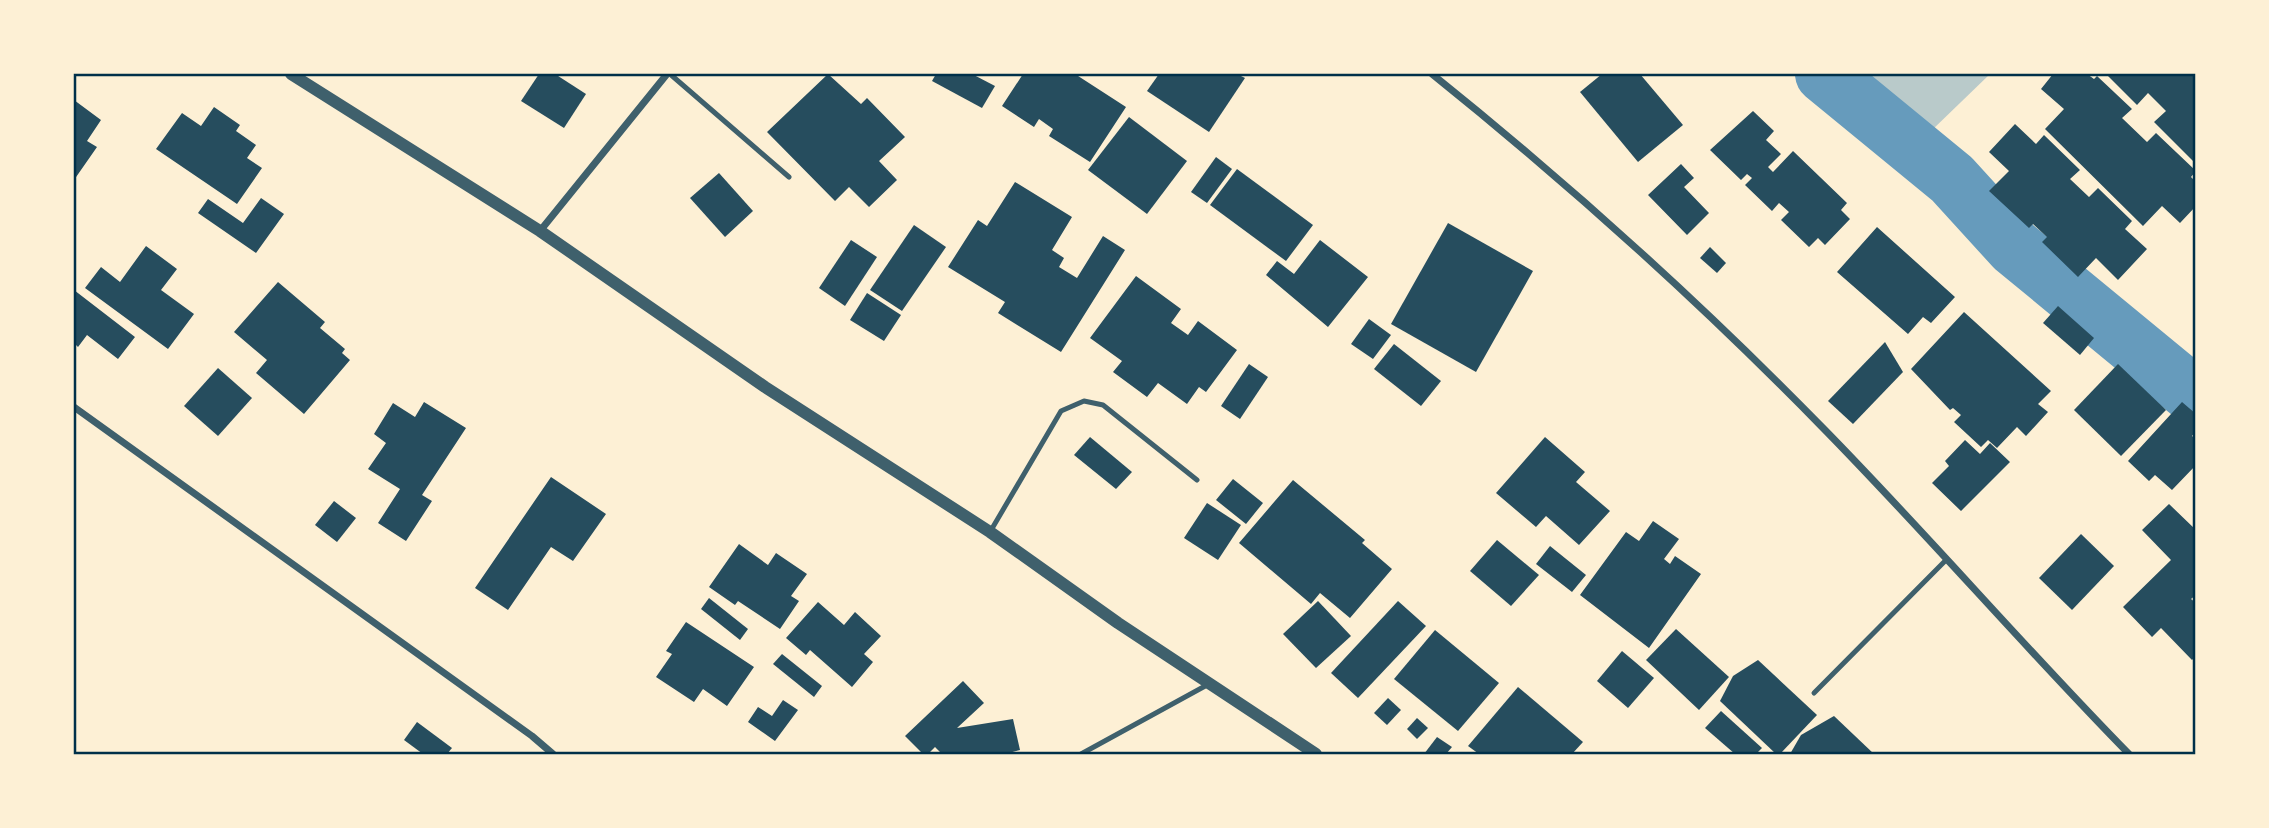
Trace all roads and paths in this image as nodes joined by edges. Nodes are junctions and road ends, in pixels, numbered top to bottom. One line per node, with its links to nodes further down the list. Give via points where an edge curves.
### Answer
1 (291, 74): 5 (street)
2 (669, 74): 4 (lane); 5 (street)
3 (1432, 74): 9 (street, via 1666,274 1825,430)
4 (789, 177)
5 (540, 231): 8 (street, via 765,387)
6 (74, 407): 12 (street)
7 (1197, 480): 8 (lane, via 1103,405 1084,401 1061,411)
8 (990, 531): 10 (street)
9 (1945, 561): 11 (lane); 15 (street)
10 (1209, 683): 13 (lane); 14 (street)
11 (1814, 693)
12 (553, 754)
13 (1081, 754)
14 (1316, 754)
15 (2129, 754)

